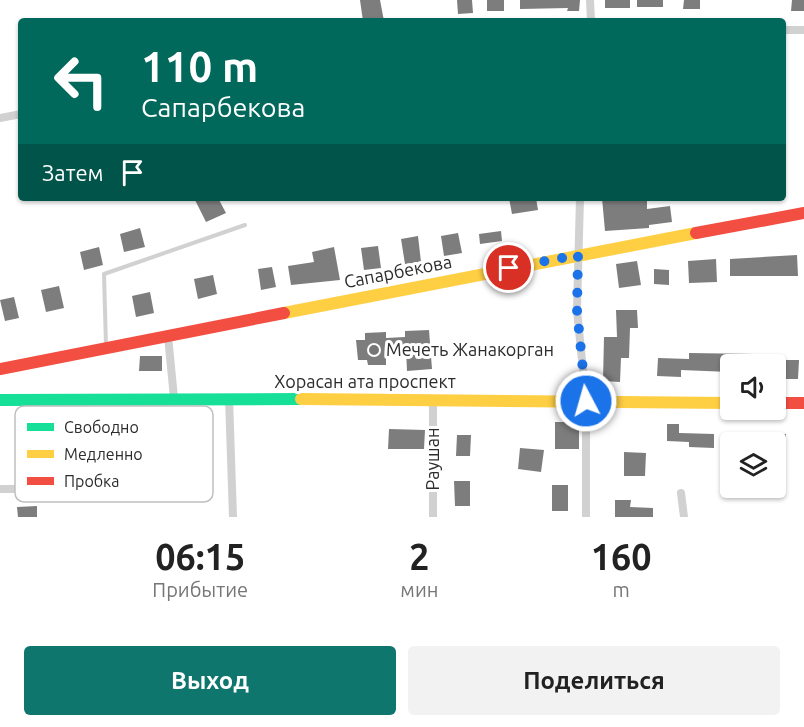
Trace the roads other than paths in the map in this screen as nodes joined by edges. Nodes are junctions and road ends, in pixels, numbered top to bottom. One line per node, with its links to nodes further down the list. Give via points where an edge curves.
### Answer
1 (590, 0): 2 (street)
2 (591, 18)
3 (786, 30): 4 (street)
4 (804, 30)
5 (18, 115): 6 (street)
6 (0, 118)
7 (580, 201): 10 (street)
8 (804, 213): 10 (street, Сапарбекова)
9 (245, 225): 12 (lane, via 104,274)
10 (578, 255): 11 (street, Сапарбекова); 19 (street, via 577,310)
11 (168, 336): 12 (street, Сапарбекова); 14 (street)
12 (106, 349): 13 (street, Сапарбекова)
13 (0, 369)
14 (174, 398): 15 (street, Хорасан ата проспект); 16 (street, Хорасан ата проспект)
15 (229, 398): 18 (street, Хорасан ата проспект); 25 (street)
16 (85, 399): 17 (street, Хорасан ата проспект); 23 (street)
17 (0, 400)
18 (433, 400): 19 (street, Хорасан ата проспект); 26 (street, Раушан)
19 (586, 401): 20 (street, Хорасан ата проспект); 27 (street)
20 (720, 403)
21 (786, 403): 22 (street)
22 (804, 403)
23 (85, 406)
24 (681, 494): 28 (street)
25 (232, 517)
26 (434, 517)
27 (586, 517)
28 (684, 517)

